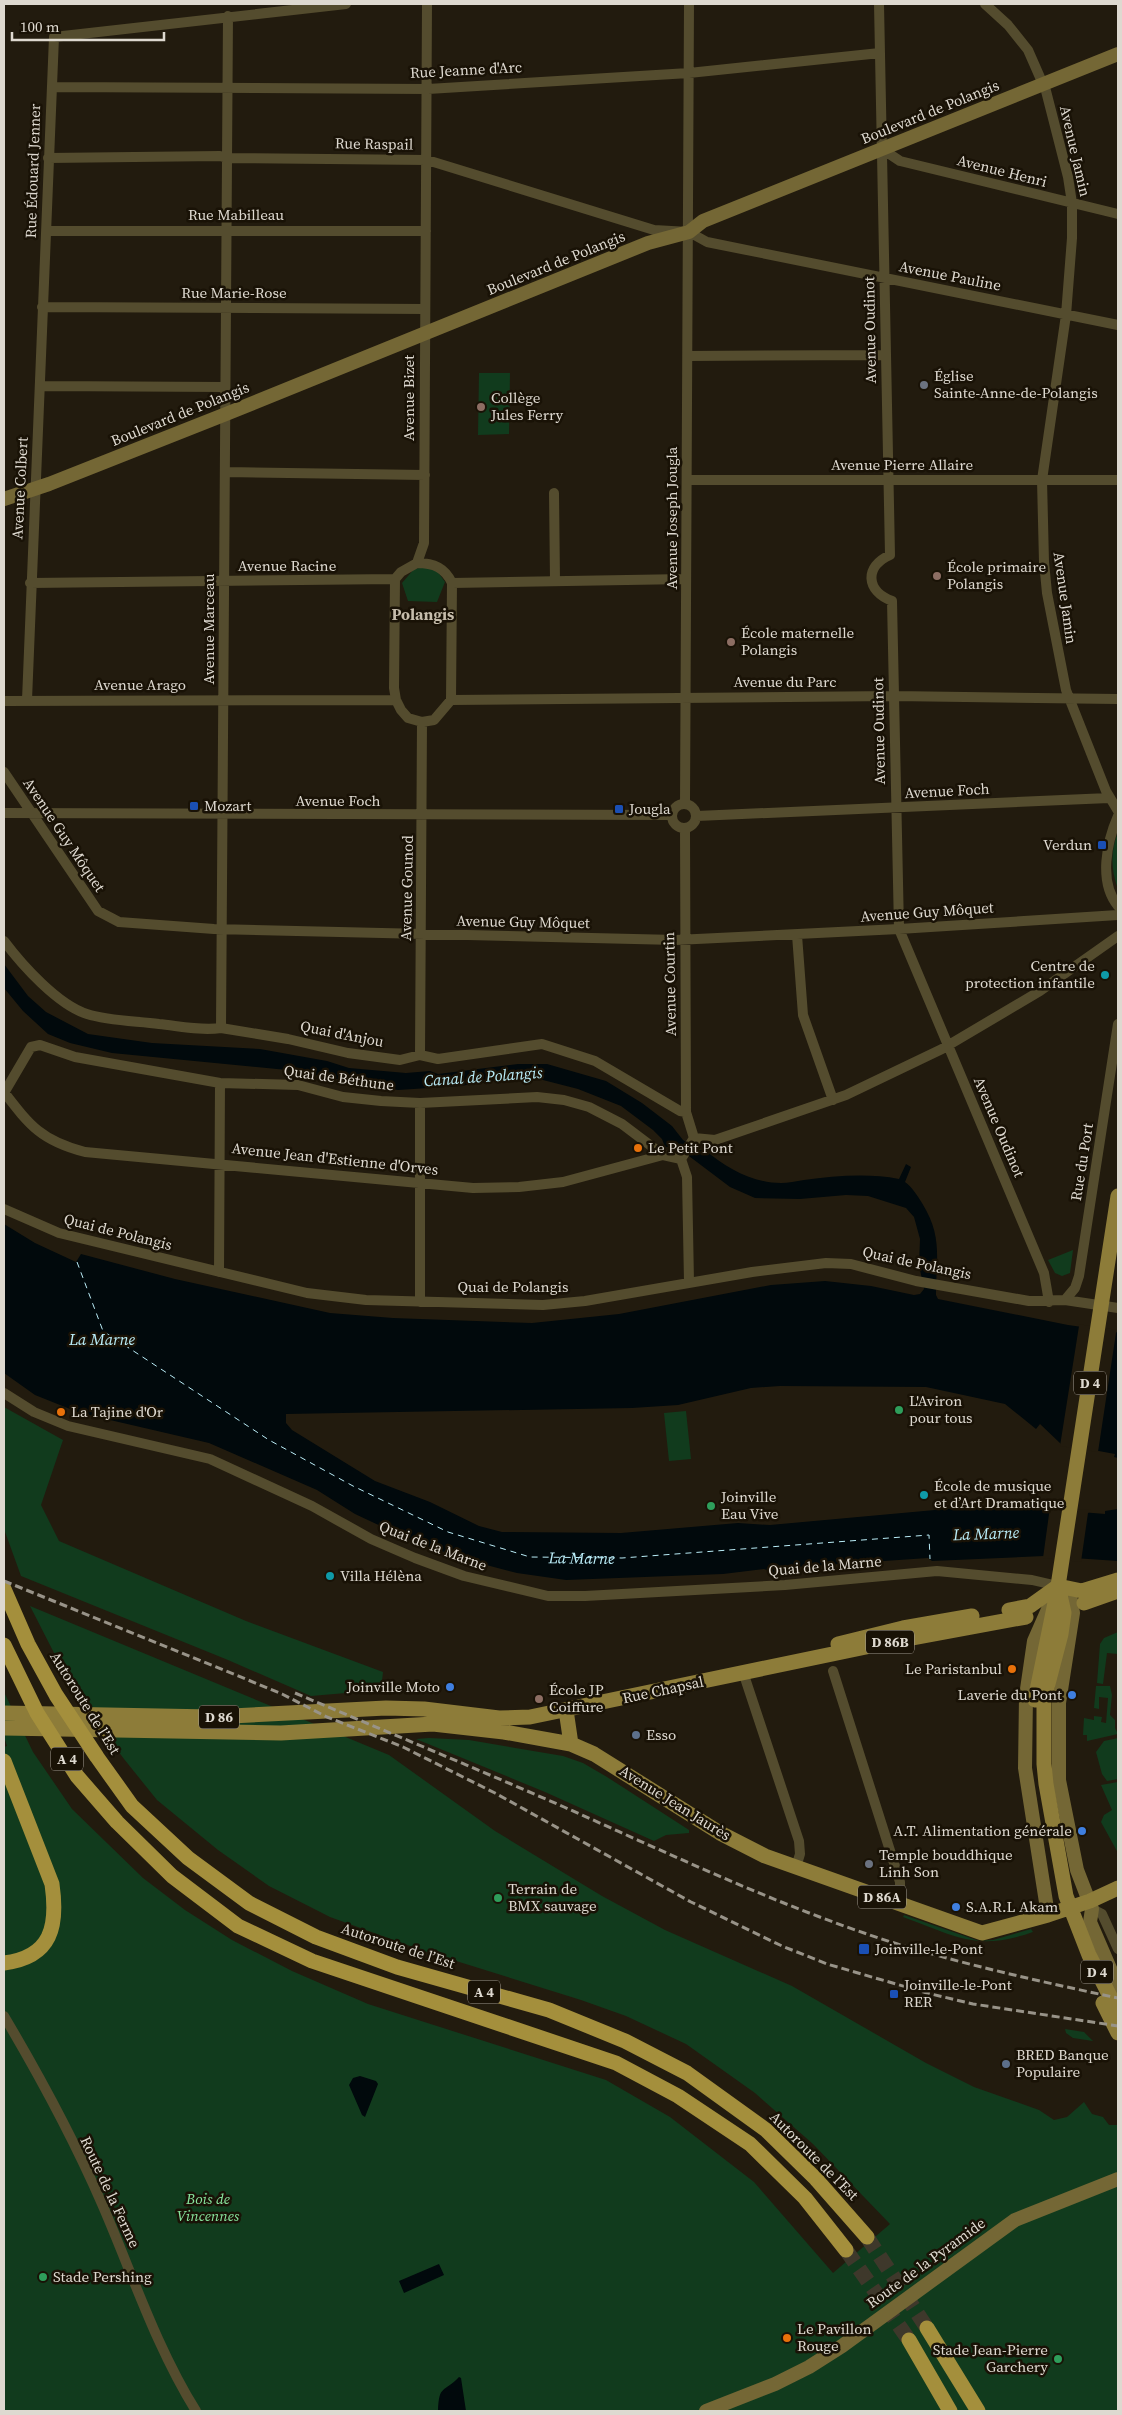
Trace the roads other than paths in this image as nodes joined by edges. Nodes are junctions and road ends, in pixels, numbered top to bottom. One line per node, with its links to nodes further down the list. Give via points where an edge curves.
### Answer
1 (346, 4): 6 (street)
2 (427, 4): 13 (street, Avenue Bizet)
3 (690, 4): 9 (street, Avenue Joseph Jougla)
4 (879, 4): 7 (street, Avenue Oudinot)
5 (985, 4): 10 (street, Avenue Jamin, via 1028,50)
6 (228, 16): 11 (street, Rue Édouard Jenner, via 54,37); 12 (street, Avenue Marceau)
7 (880, 53): 9 (street, Rue Jeanne d'Arc); 14 (street, Avenue Oudinot)
8 (1118, 54): 10 (street, Boulevard de Polangis)
9 (689, 73): 13 (street, Rue Jeanne d'Arc); 23 (street, Avenue Joseph Jougla)
10 (1043, 84): 14 (street, Boulevard de Polangis); 18 (street, Avenue Jamin)
11 (52, 87): 12 (street, Rue Jeanne d'Arc); 15 (street, Rue Édouard Jenner)
12 (227, 87): 13 (street, Rue Jeanne d'Arc); 16 (street, Avenue Marceau)
13 (428, 89): 17 (street, Avenue Bizet)
14 (882, 148): 18 (street, Avenue Henri, via 900,161); 23 (street, Boulevard de Polangis, via 703,221); 24 (street, Avenue Oudinot)
15 (48, 158): 16 (street, Rue Raspail); 21 (street, Rue Édouard Jenner)
16 (227, 158): 17 (street, Rue Raspail); 20 (street, Avenue Marceau)
17 (427, 160): 22 (street, Avenue Bizet); 23 (street, Rue Raspail, via 654,230)
18 (1072, 204): 19 (street, Avenue Henri); 28 (street, Avenue Jamin)
19 (1118, 214)
20 (226, 230): 21 (street, Rue Mabilleau); 22 (street, Rue Mabilleau); 26 (street, Avenue Marceau)
21 (46, 231): 25 (street, Rue Édouard Jenner)
22 (426, 231): 27 (street, Avenue Bizet)
23 (689, 232): 24 (street, Avenue Pauline, via 707,242); 30 (street, Boulevard de Polangis, via 648,243); 32 (street, Avenue Joseph Jougla)
24 (885, 278): 28 (street, Avenue Pauline); 31 (street, Avenue Oudinot)
25 (42, 307): 26 (street, Rue Marie-Rose); 33 (street, Avenue Colbert)
26 (226, 308): 27 (street, Rue Marie-Rose); 34 (street, Avenue Marceau)
27 (426, 309): 30 (street, Avenue Bizet)
28 (1066, 315): 29 (street, Avenue Pauline); 40 (street, Avenue Jamin)
29 (1118, 325)
30 (424, 334): 35 (street, Boulevard de Polangis); 37 (street, Avenue Bizet)
31 (885, 355): 32 (street); 39 (street, Avenue Oudinot)
32 (688, 356): 38 (street, Avenue Joseph Jougla)
33 (40, 386): 34 (street); 42 (street, Avenue Colbert)
34 (225, 387): 35 (street, Avenue Marceau)
35 (226, 414): 36 (street, Avenue Marceau); 42 (street, Boulevard de Polangis)
36 (226, 472): 37 (street); 49 (street, Avenue Marceau)
37 (425, 475): 45 (street, Avenue Bizet, via 424,543)
38 (687, 480): 39 (street, Avenue Pierre Allaire); 46 (street, Avenue Joseph Jougla)
39 (889, 480): 40 (street, Avenue Pierre Allaire); 52 (street, Avenue Oudinot, via 890,555 874,566 871,578 875,590 892,601)
40 (1042, 480): 41 (street, Avenue Pierre Allaire); 54 (street, Avenue Jamin, via 1046,594)
41 (1118, 480)
42 (35, 489): 44 (street, Boulevard de Polangis); 50 (street, Avenue Colbert)
43 (554, 493): 48 (street)
44 (4, 499)
45 (417, 563): 47 (street); 51 (street, via 439,567)
46 (686, 578): 48 (street); 53 (street, Avenue Joseph Jougla)
47 (395, 579): 49 (street, Avenue Racine); 58 (street)
48 (555, 580): 51 (street)
49 (224, 582): 50 (street, Avenue Racine); 57 (street, Avenue Marceau)
50 (30, 583): 56 (street, Avenue Colbert)
51 (452, 583): 59 (street)
52 (894, 696): 53 (street, Avenue du Parc); 54 (street, Avenue du Parc); 65 (street, Avenue Oudinot)
53 (684, 697): 59 (street, Avenue du Parc); 64 (street, Avenue Joseph Jougla)
54 (1069, 698): 55 (street, Avenue du Parc); 63 (street, Avenue Jamin)
55 (1118, 699)
56 (27, 700): 57 (street, Avenue Arago); 60 (street, Avenue Arago)
57 (224, 700): 58 (street, Avenue Arago); 69 (street, Avenue Marceau)
58 (396, 700): 61 (street, via 408,718)
59 (451, 700): 61 (street, via 434,720)
60 (4, 701)
61 (422, 722): 71 (street, Avenue Gounod)
62 (4, 772): 68 (street, Avenue Guy Môquet)
63 (1109, 798): 65 (street, Avenue Foch); 66 (street, Avenue Jamin)
64 (684, 803): 70 (street, via 677,805); 72 (street, via 696,810)
65 (895, 808): 72 (street, Avenue Foch); 78 (street, Avenue Oudinot)
66 (1118, 811)
67 (4, 813): 68 (street, Avenue Foch)
68 (30, 813): 69 (street, Avenue Foch); 77 (street, Avenue Guy Môquet, via 98,911 119,922)
69 (223, 815): 71 (street, Avenue Foch); 77 (street, Avenue Marceau)
70 (672, 815): 71 (street, Avenue Foch); 74 (street, via 674,823)
71 (422, 816): 79 (street, Avenue Gounod)
72 (697, 816): 74 (street, via 691,826)
73 (1118, 816): 75 (street, via 1111,832 1106,860 1109,883)
74 (685, 828): 82 (street, Avenue Courtin)
75 (1118, 906)
76 (1118, 915): 78 (street, Avenue Guy Môquet)
77 (222, 929): 79 (street, Avenue Guy Môquet); 85 (street, Avenue Marceau)
78 (899, 929): 80 (street, Avenue Guy Môquet); 86 (street, Avenue Oudinot)
79 (421, 935): 82 (street, Avenue Guy Môquet); 87 (street, Avenue Gounod)
80 (796, 935): 82 (street, Avenue Guy Môquet); 90 (street, via 803,1014)
81 (1118, 936): 86 (street, via 1040,991)
82 (685, 940): 92 (street, Avenue Courtin)
83 (4, 941): 85 (street, Quai d'Anjou, via 18,960 48,988 86,1014 212,1030)
84 (1118, 1024): 102 (street, Rue du Port, via 1079,1276 1075,1288)
85 (221, 1028): 87 (street, Quai d'Anjou, via 348,1053 400,1060)
86 (948, 1046): 90 (street); 104 (street, Avenue Oudinot, via 1044,1273)
87 (420, 1055): 92 (street, Quai d'Anjou, via 438,1059 542,1044 595,1061 680,1112)
88 (220, 1083): 89 (street, Quai de Béthune, via 76,1057 40,1045 31,1047); 91 (street, Quai de Béthune, via 298,1085 343,1097); 96 (street)
89 (4, 1093): 96 (street, Avenue Jean d'Estienne d'Orves, via 43,1136 60,1146 85,1152)
90 (833, 1100): 93 (street, via 715,1140)
91 (420, 1103): 94 (street, Quai de Béthune, via 537,1097 564,1100 589,1107 622,1124); 97 (street)
92 (686, 1112): 93 (street, Avenue Courtin)
93 (694, 1138): 95 (street)
94 (663, 1155): 95 (street, Avenue Jean d'Estienne d'Orves); 97 (street, Avenue Jean d'Estienne d'Orves, via 563,1182 473,1188)
95 (681, 1159): 101 (street, via 687,1177)
96 (220, 1163): 97 (street, Avenue Jean d'Estienne d'Orves); 100 (street)
97 (420, 1183): 103 (street)
98 (1118, 1196): 108 (main road, D 4, via 1061,1570)
99 (4, 1209): 100 (street, Quai de Polangis, via 59,1233)
100 (219, 1272): 103 (street, Quai de Polangis, via 307,1292 366,1300)
101 (690, 1282): 103 (street, Quai de Polangis, via 585,1301 543,1305); 104 (street, Quai de Polangis, via 788,1266 851,1264 916,1281)
102 (1065, 1300): 104 (street, Quai de Polangis); 105 (street, Quai de Polangis)
103 (420, 1302)
104 (1049, 1302)
105 (1118, 1308)
106 (4, 1393): 108 (street, Quai de la Marne, via 34,1412 68,1426 210,1459 415,1558 464,1576 548,1596 785,1585 937,1571 1032,1580)
107 (1118, 1580): 108 (main road, via 1082,1591)
108 (1064, 1588): 114 (main road, via 1030,1606 903,1628 801,1652); 124 (street, via 1073,1613 1059,1703 1059,1780 1077,1870); 125 (street, via 1034,1640 1026,1687 1025,1768); 129 (main road, D 4, via 1061,1634 1044,1699 1046,1784 1066,1896 1088,1955); 131 (main road, D 4, via 1036,1690 1036,1784 1056,1894 1069,1935)
109 (4, 1589): 133 (highway, Autoroute de l’Est / A 4, via 28,1644 56,1695 97,1757 132,1806 188,1858 249,1903 316,1937 397,1967 549,2010 625,2041 687,2072 766,2130 816,2179)
110 (1118, 1592): 111 (main road)
111 (1084, 1603)
112 (1026, 1617): 114 (main road, Rue Chapsal / D 86B)
113 (4, 1645): 134 (highway, A 4, via 37,1713 78,1776 117,1822 172,1876 238,1926 312,1961 616,2064 678,2096 750,2144 805,2198)
114 (749, 1671): 116 (main road, Rue Chapsal / D 86B); 121 (street, via 799,1841)
115 (833, 1671): 123 (street, via 900,1882)
116 (566, 1710): 117 (main road, Rue Chapsal / D 86, via 517,1718 386,1708 254,1716); 119 (main road)
117 (4, 1713)
118 (4, 1728): 119 (main road, Avenue Jean Jaurès / D 86, via 281,1733 433,1724)
119 (570, 1744): 121 (main road, Avenue Jean Jaurès / D 86A, via 614,1765 720,1833 765,1856)
120 (4, 1761): 127 (highway, via 52,1884 55,1905 54,1923 45,1944 19,1961)
121 (796, 1867): 123 (main road, Avenue Jean Jaurès / D 86A)
122 (1118, 1888): 124 (main road, D 86A)
123 (897, 1902): 125 (main road, Avenue Jean Jaurès / D 86A, via 982,1933)
124 (1088, 1905): 125 (main road, D 86A); 126 (street, via 1102,1914); 128 (street, via 1090,1922)
125 (1052, 1914)
126 (1118, 1949)
127 (4, 1963)
128 (1118, 1986)
129 (1118, 2012)
130 (4, 2016): 137 (street, Route de la Ferme, via 102,2203 160,2344)
131 (1118, 2033)
132 (1118, 2180): 138 (street, Route de la Pyramide, via 1015,2220 842,2346 776,2384)
133 (867, 2237)
134 (846, 2250)
135 (928, 2328): 140 (highway)
136 (909, 2340): 139 (highway)
137 (196, 2411)
138 (706, 2411)
139 (950, 2411)
140 (978, 2411)

